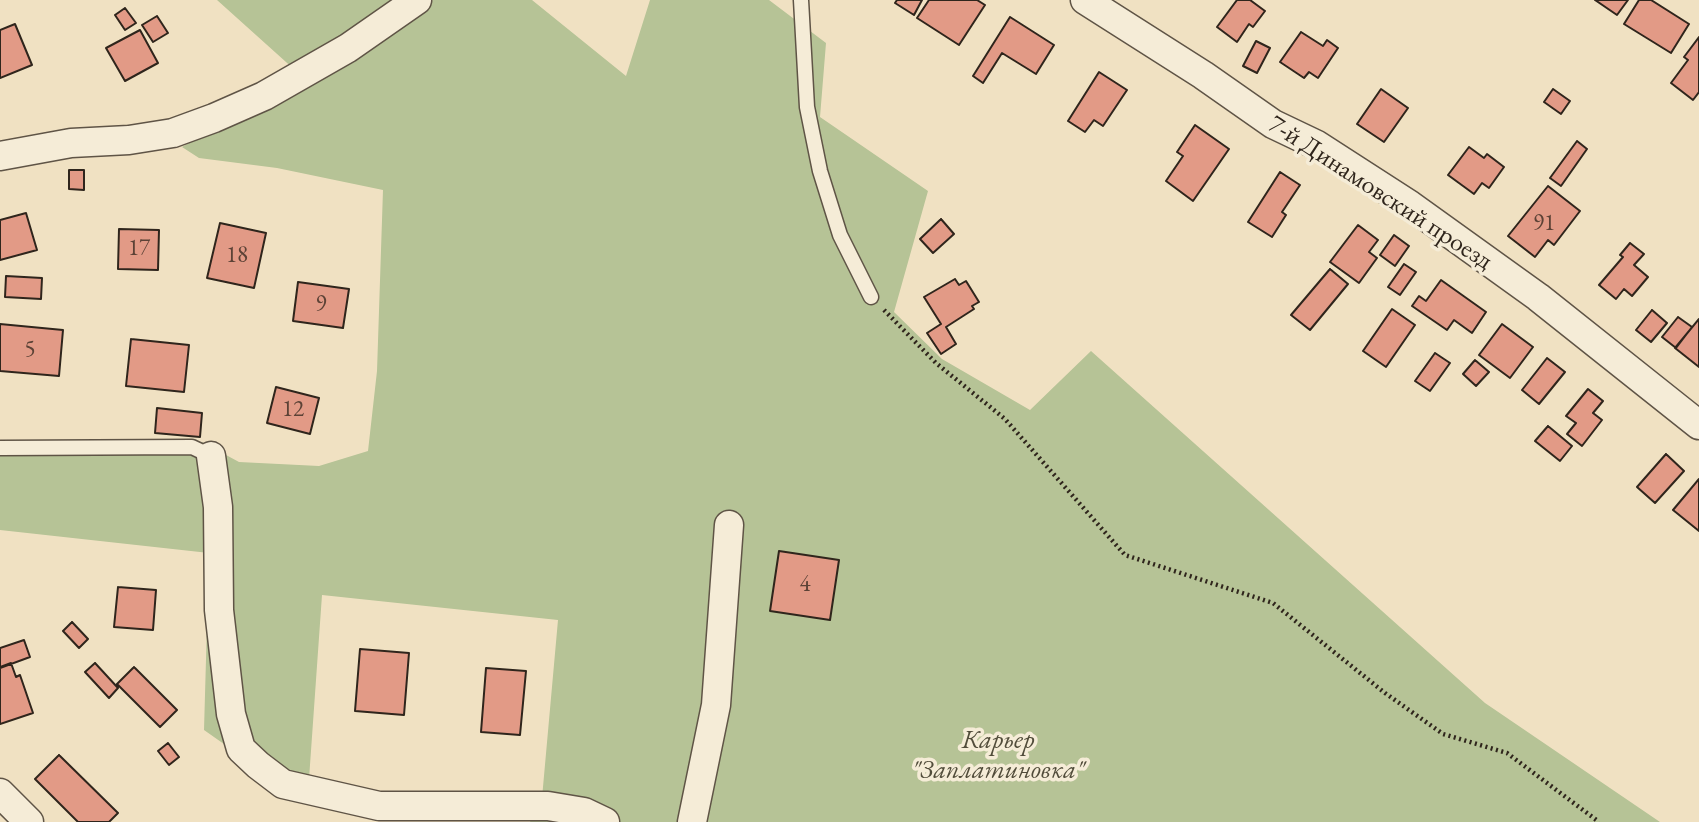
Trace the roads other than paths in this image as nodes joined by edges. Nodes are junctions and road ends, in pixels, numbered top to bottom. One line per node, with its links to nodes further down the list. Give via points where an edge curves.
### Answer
1 (417, 0): 4 (street, via 336,55 214,118 173,133 71,143)
2 (801, 0): 5 (lane, via 807,107 820,171 840,235)
3 (1085, 0): 6 (street, 7-й Динамовский проезд, via 1273,124 1317,145 1410,205 1538,298)
4 (0, 156)
5 (871, 298)
6 (1699, 425)
7 (0, 448): 8 (lane, via 192,447)
8 (211, 456): 12 (street, via 218,508 219,610 231,714 241,749 258,765 284,784 379,806 548,806 584,812)
9 (729, 525): 13 (street, via 716,705)
10 (0, 793): 11 (street)
11 (29, 822)
12 (605, 822)
13 (692, 822)

